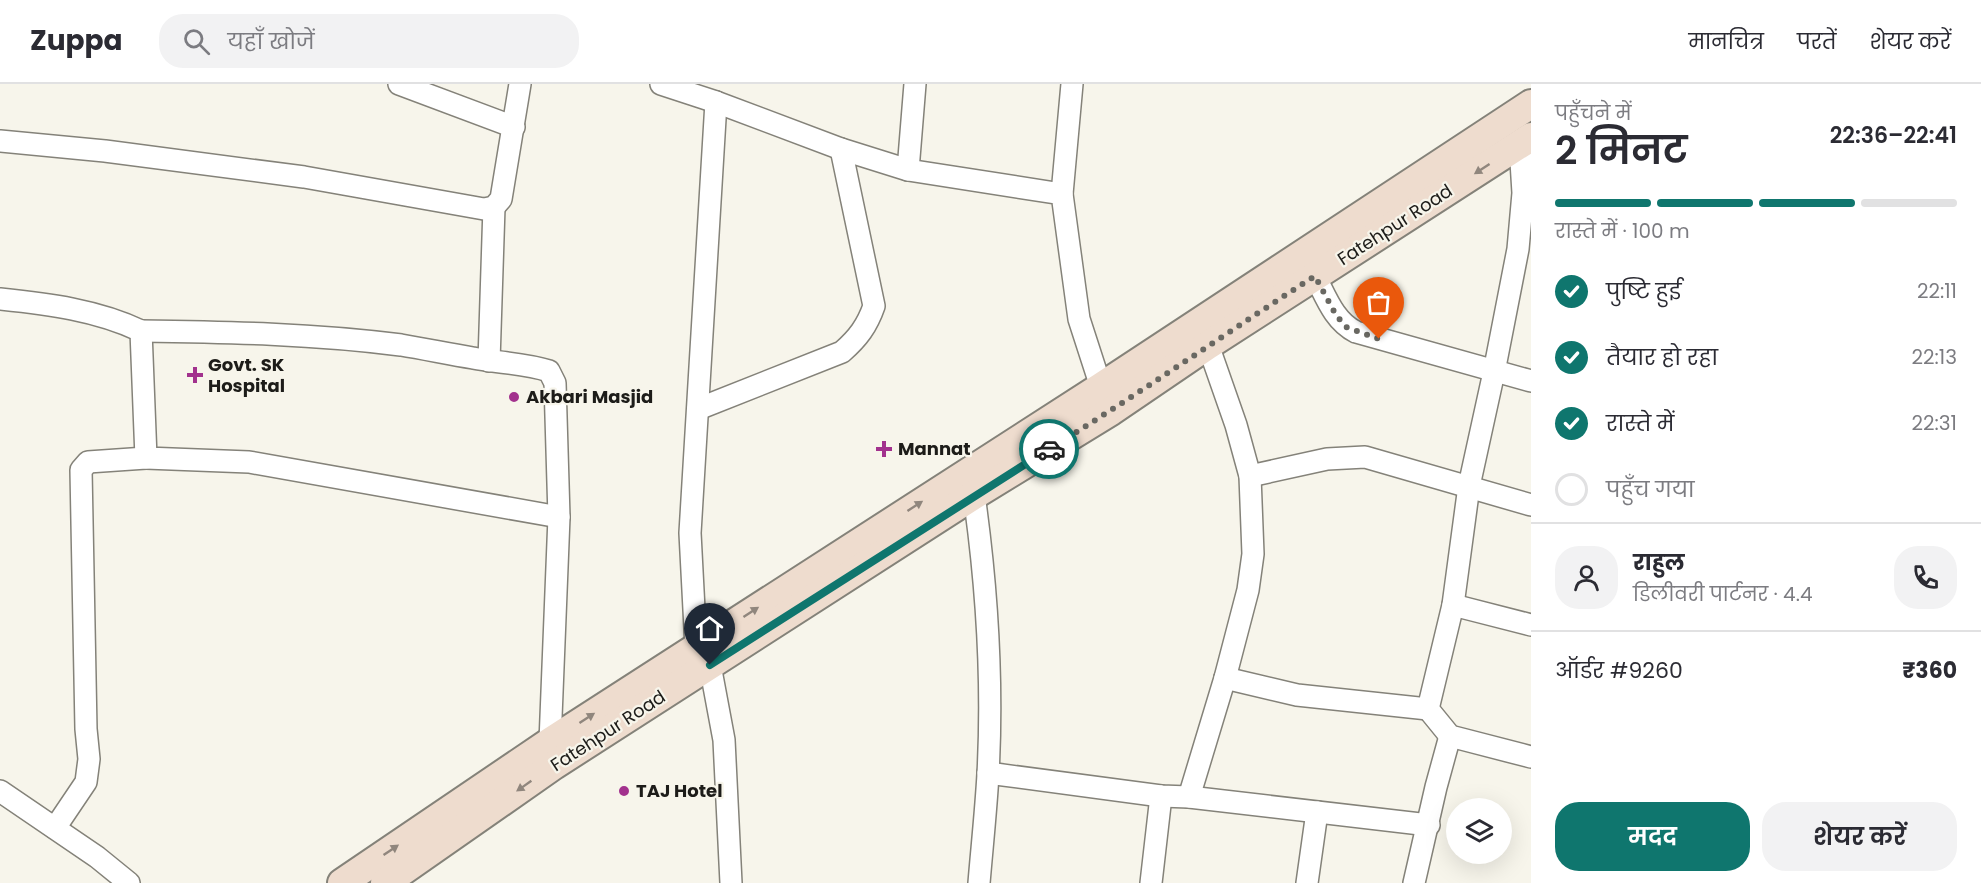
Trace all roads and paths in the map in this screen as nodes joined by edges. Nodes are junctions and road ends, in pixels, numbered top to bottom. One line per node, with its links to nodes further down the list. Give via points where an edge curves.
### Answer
1 (399, 84): 8 (street)
2 (520, 84): 8 (street)
3 (661, 84): 6 (street)
4 (915, 84): 12 (street)
5 (1072, 84): 13 (street)
6 (716, 102): 11 (street); 24 (street)
7 (1531, 104): 23 (street)
8 (514, 127): 14 (street, via 501,199)
9 (0, 141): 14 (street, via 304,177 484,210)
10 (1525, 141): 15 (street); 16 (street, Fatehpur Road, one-way to 16)
11 (841, 149): 12 (street); 24 (street, via 873,297 867,324 842,352)
12 (908, 170): 13 (street)
13 (1062, 194): 23 (street, via 1079,319)
14 (494, 207): 20 (street)
15 (1525, 250): 21 (street)
16 (1315, 276): 19 (street, Fatehpur Road); 21 (street, via 1346,327)
17 (0, 299): 18 (street, via 90,313)
18 (141, 331): 20 (street, via 340,339); 26 (street)
19 (1208, 345): 25 (street, Fatehpur Road, via 1112,411); 27 (street)
20 (489, 361): 31 (street, via 549,371 555,382)
21 (1494, 372): 22 (street); 28 (street)
22 (1531, 381)
23 (1101, 387): 25 (street)
24 (698, 409): 34 (street, via 690,533)
25 (1046, 437): 29 (street, Fatehpur Road); 34 (street, one-way to 25)
26 (146, 458): 31 (street, via 249,462); 46 (street, via 88,462 81,470 89,759 86,782)
27 (1250, 476): 28 (street, via 1327,459 1365,457); 35 (street, via 1253,554 1248,590)
28 (1469, 486): 30 (street); 32 (street)
29 (974, 495): 34 (street, Fatehpur Road); 40 (street, via 989,656)
30 (1531, 505)
31 (559, 517): 38 (street)
32 (1453, 605): 33 (street); 36 (street)
33 (1531, 625)
34 (703, 656): 38 (street, one-way to 34); 49 (street, Fatehpur Road, one-way to 49); 50 (street, via 724,740)
35 (1225, 678): 36 (street, via 1297,695); 43 (street)
36 (1428, 709): 37 (street)
37 (1450, 736): 39 (street); 45 (street)
38 (550, 742): 48 (street, one-way to 38)
39 (1531, 757)
40 (988, 772): 42 (street); 51 (street)
41 (0, 791): 46 (street)
42 (1161, 796): 43 (street); 52 (street)
43 (1189, 797): 44 (street)
44 (1317, 812): 45 (street); 53 (street)
45 (1429, 825): 54 (street)
46 (55, 828): 47 (street)
47 (129, 883)
48 (342, 883)
49 (385, 883)
50 (731, 883)
51 (979, 883)
52 (1151, 883)
53 (1307, 883)
54 (1414, 883)

